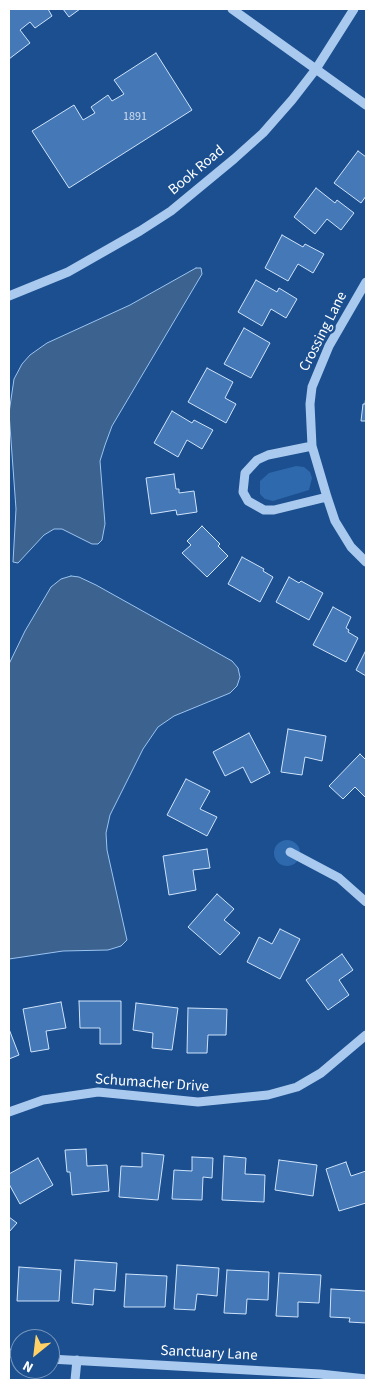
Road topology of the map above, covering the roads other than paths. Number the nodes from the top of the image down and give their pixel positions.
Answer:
1 (232, 9) edge
2 (354, 9) edge
3 (316, 69) junction
4 (366, 105) edge
5 (366, 282) edge
6 (9, 296) edge
7 (312, 446) junction
8 (327, 497) junction
9 (366, 562) edge
10 (290, 852) dead end
11 (366, 902) edge
12 (366, 1035) edge
13 (9, 1112) edge
14 (60, 1359) edge
15 (77, 1360) junction
16 (365, 1379) edge
17 (75, 1380) edge

1 - 3 street
2 - 3 street, Book Road
3 - 4 street
3 - 6 street, Book Road
5 - 7 street, Crossing Lane
7 - 8 street, Crossing Lane
7 - 8 street
8 - 9 street, Crossing Lane
10 - 11 street
12 - 13 street, Schumacher Drive
14 - 15 street, Sanctuary Lane
15 - 16 street, Sanctuary Lane
15 - 17 street

